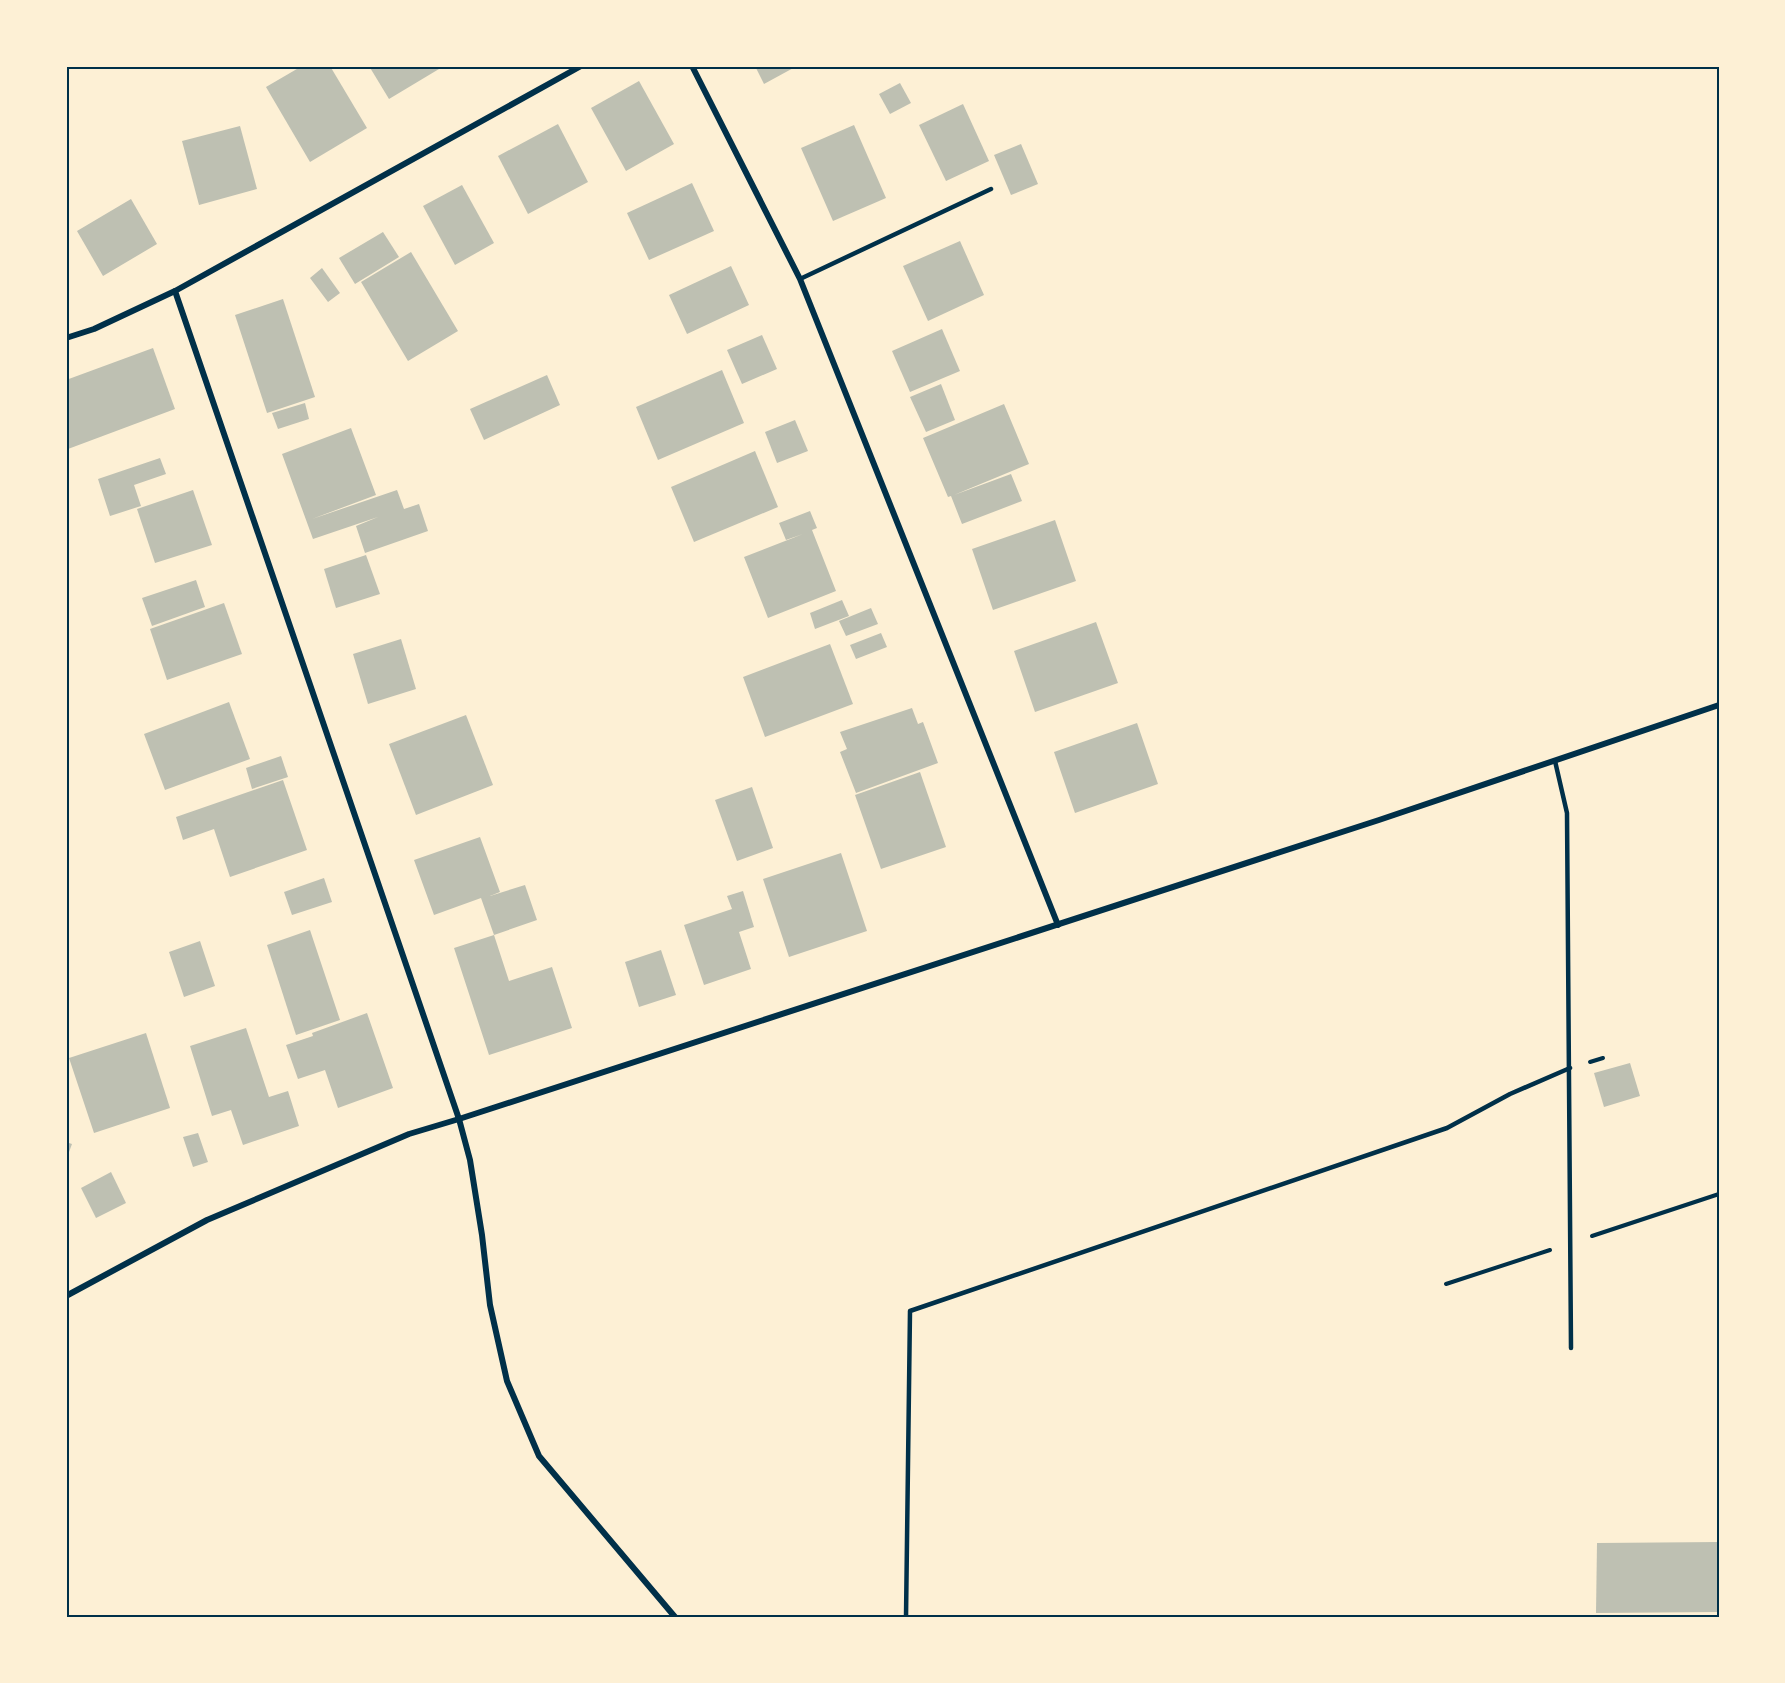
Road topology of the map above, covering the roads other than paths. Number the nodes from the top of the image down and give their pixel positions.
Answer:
1 (580, 66) edge
2 (692, 66) edge
3 (990, 189) dead end
4 (800, 279) junction
5 (175, 291) junction
6 (66, 338) edge
7 (1719, 705) edge
8 (1555, 761) junction
9 (1058, 925) junction
10 (1570, 1068) junction
11 (459, 1119) junction
12 (66, 1296) edge
13 (1572, 1348) dead end
14 (675, 1617) edge
15 (906, 1617) edge

1 - 5 street
2 - 4 street
3 - 4 lane
4 - 9 street
5 - 6 street
5 - 11 street
7 - 8 street
8 - 9 street
8 - 10 lane
9 - 11 street
10 - 13 lane
10 - 15 lane
11 - 12 street
11 - 14 street

